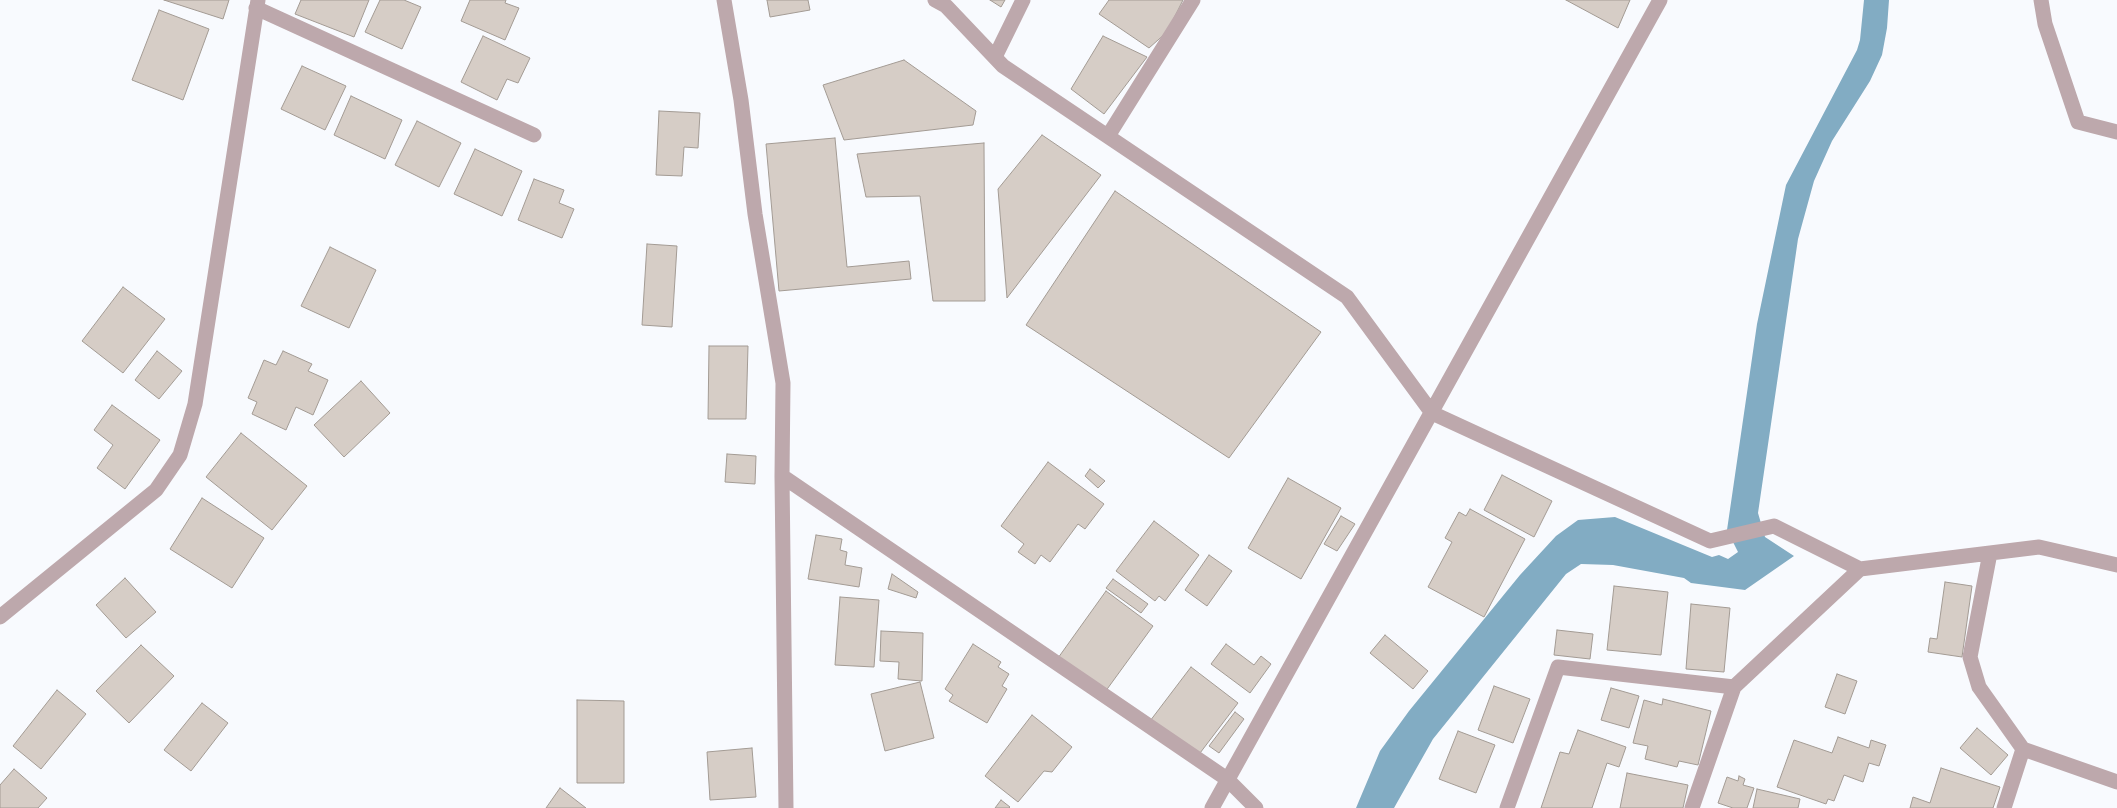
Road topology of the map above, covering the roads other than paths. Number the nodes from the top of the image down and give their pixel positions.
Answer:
1 (724, 0) edge
2 (935, 0) edge
3 (1023, 0) edge
4 (1193, 0) edge
5 (1660, 0) edge
6 (2041, 0) edge
7 (257, 4) edge
8 (995, 57) junction
9 (2117, 132) edge
10 (534, 135) dead end
11 (1108, 136) junction
12 (1432, 413) junction
13 (782, 476) junction
14 (1990, 553) junction
15 (2117, 565) edge
16 (1860, 569) junction
17 (0, 617) edge
18 (1734, 687) junction
19 (2023, 748) junction
20 (1226, 779) junction
21 (2117, 782) edge
22 (786, 808) edge
23 (1212, 808) edge
24 (1256, 808) edge
25 (1507, 808) edge
26 (1692, 808) edge
27 (2004, 808) edge

1 - 13 street
2 - 8 street
3 - 8 street
4 - 11 street
5 - 12 street
6 - 9 street
7 - 10 street
7 - 17 street
8 - 11 street
11 - 12 street
12 - 16 street
12 - 20 street
13 - 20 street
13 - 22 street
14 - 15 street
14 - 16 street
14 - 19 street
16 - 18 street
18 - 25 street
18 - 26 street
19 - 21 street
19 - 27 street
20 - 23 street
20 - 24 street

